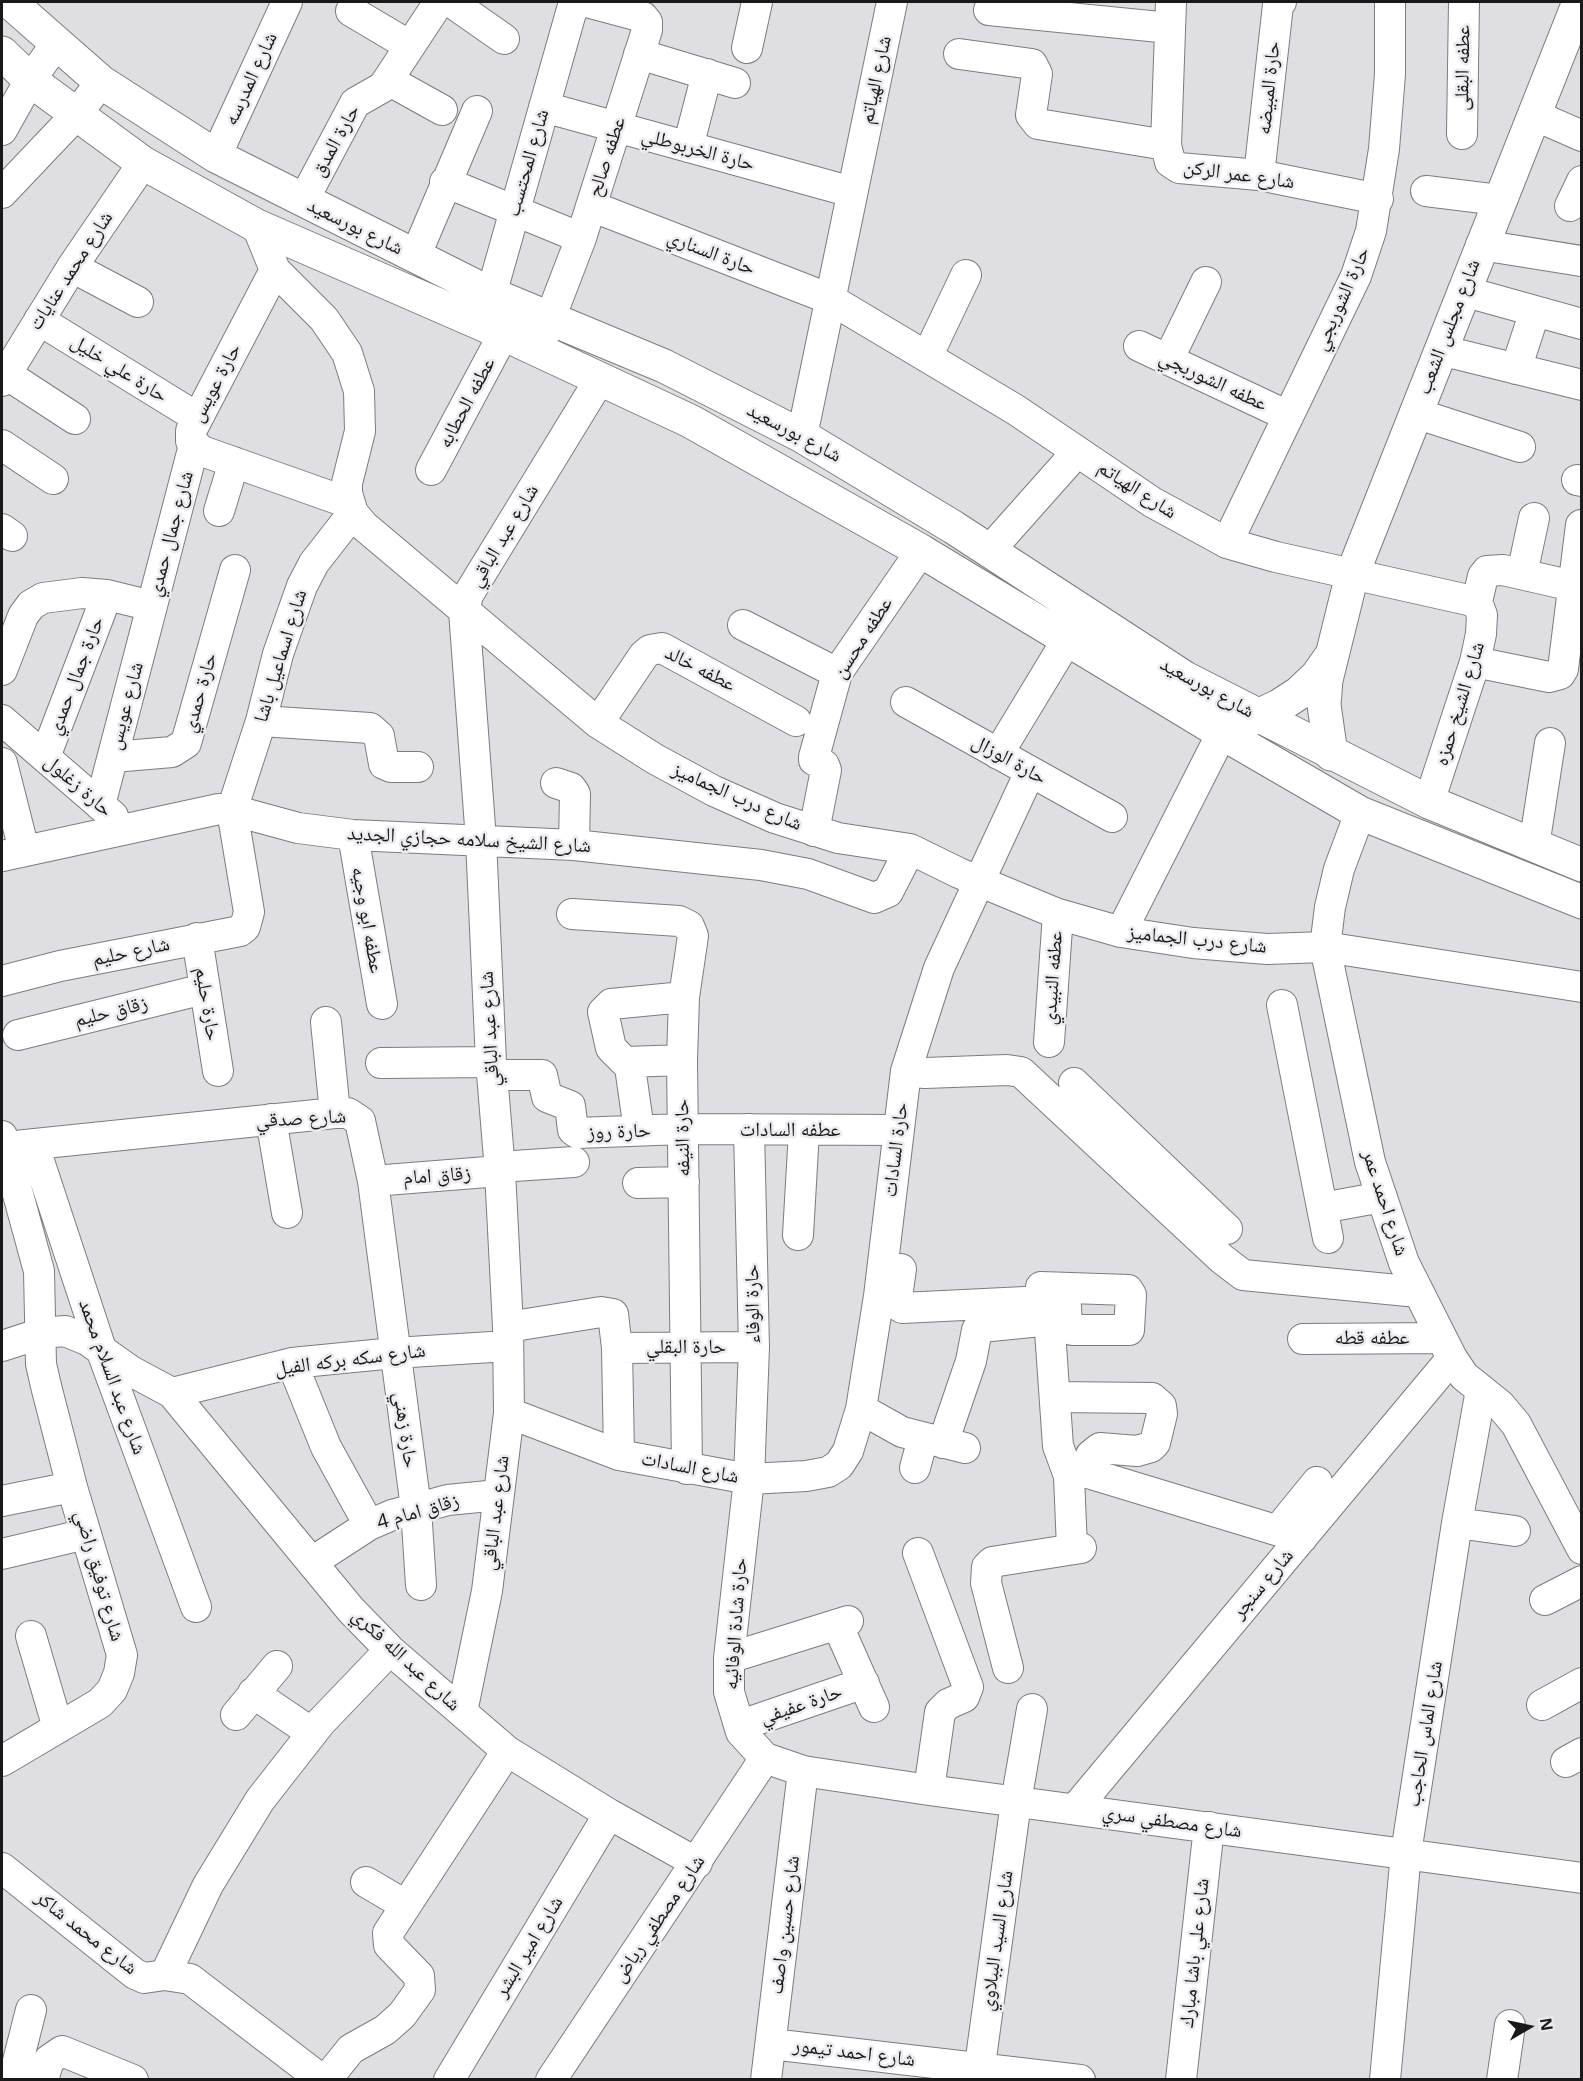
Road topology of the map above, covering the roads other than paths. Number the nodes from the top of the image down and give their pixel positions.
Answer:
1 (9, 2) edge
2 (287, 2) edge
3 (439, 2) edge
4 (451, 2) edge
5 (574, 2) edge
6 (587, 2) edge
7 (757, 2) edge
8 (892, 2) edge
9 (1281, 2) edge
10 (1390, 2) edge
11 (1464, 2) edge
12 (1579, 2) edge
13 (989, 10) dead end
14 (351, 11) dead end
15 (1170, 15) edge
16 (504, 39) dead end
17 (56, 44) junction
18 (410, 46) junction
19 (747, 48) dead end
20 (2, 53) edge
21 (639, 54) junction
22 (959, 54) dead end
23 (30, 80) junction
24 (388, 80) junction
25 (101, 82) junction
26 (544, 107) junction
27 (442, 110) dead end
28 (477, 111) dead end
29 (76, 115) junction
30 (1534, 116) junction
31 (616, 128) junction
32 (2, 130) edge
33 (1462, 134) dead end
34 (1581, 136) edge
35 (1166, 145) junction
36 (688, 147) junction
37 (216, 156) junction
38 (143, 163) junction
39 (1259, 176) junction
40 (445, 182) junction
41 (1426, 191) dead end
42 (852, 192) junction
43 (2, 193) edge
44 (1378, 199) junction
45 (1499, 200) junction
46 (303, 201) junction
47 (591, 206) junction
48 (513, 210) junction
49 (257, 226) junction
50 (581, 238) junction
51 (1482, 245) junction
52 (414, 257) junction
53 (1581, 261) edge
54 (72, 267) junction
55 (276, 270) junction
56 (966, 275) dead end
57 (1206, 282) dead end
58 (1463, 291) junction
59 (491, 294) junction
60 (830, 300) junction
61 (138, 302) dead end
62 (1535, 311) junction
63 (549, 319) junction
64 (39, 320) junction
65 (1581, 324) edge
66 (493, 330) junction
67 (1138, 346) dead end
68 (1440, 350) junction
69 (538, 351) junction
70 (927, 357) junction
71 (1168, 360) junction
72 (1516, 369) junction
73 (4, 378) edge
74 (600, 379) junction
75 (1581, 385) edge
76 (1415, 413) junction
77 (1288, 416) junction
78 (75, 419) dead end
79 (196, 431) junction
80 (802, 435) junction
81 (2, 445) edge
82 (1520, 447) dead end
83 (1077, 452) junction
84 (234, 462) junction
85 (431, 470) dead end
86 (53, 479) dead end
87 (351, 508) junction
88 (219, 511) dead end
89 (1534, 518) dead end
90 (1581, 525) edge
91 (1227, 543) junction
92 (921, 551) junction
93 (989, 551) junction
94 (235, 570) dead end
95 (1522, 574) junction
96 (1352, 575) junction
97 (1577, 587) edge
98 (107, 595) junction
99 (1477, 602) junction
100 (152, 606) junction
101 (464, 611) junction
102 (743, 625) dead end
103 (1067, 640) junction
104 (1331, 656) junction
105 (1475, 662) junction
106 (2, 670) edge
107 (837, 673) junction
108 (906, 702) dead end
109 (1257, 716) junction
110 (2, 720) edge
111 (261, 721) junction
112 (796, 721) dead end
113 (598, 723) junction
114 (1222, 734) junction
115 (1550, 743) dead end
116 (998, 753) junction
117 (1331, 753) junction
118 (113, 757) junction
119 (45, 758) junction
120 (2, 763) edge
121 (418, 766) dead end
122 (1030, 772) junction
123 (556, 783) dead end
124 (1429, 802) junction
125 (100, 805) junction
126 (232, 810) junction
127 (1360, 813) junction
128 (1113, 817) dead end
129 (126, 828) junction
130 (814, 831) junction
131 (353, 835) junction
132 (481, 840) junction
133 (574, 845) junction
134 (1534, 846) junction
135 (910, 849) junction
136 (13, 853) edge
137 (1581, 865) edge
138 (979, 881) junction
139 (1581, 902) edge
140 (572, 914) dead end
141 (1058, 915) junction
142 (1121, 932) junction
143 (197, 938) junction
144 (1325, 946) junction
145 (2, 981) edge
146 (1581, 987) edge
147 (204, 990) junction
148 (684, 997) junction
149 (382, 1004) dead end
150 (1282, 1005) dead end
151 (326, 1022) dead end
152 (18, 1035) dead end
153 (1049, 1042) dead end
154 (682, 1060) junction
155 (627, 1062) junction
156 (381, 1063) dead end
157 (491, 1068) junction
158 (218, 1071) dead end
159 (917, 1072) junction
160 (1074, 1083) dead end
161 (335, 1113) junction
162 (1109, 1116) junction
163 (271, 1119) junction
164 (749, 1129) junction
165 (639, 1130) junction
166 (682, 1130) junction
167 (898, 1130) junction
168 (804, 1131) junction
169 (1090, 1138) junction
170 (14, 1143) edge
171 (574, 1162) dead end
172 (500, 1169) junction
173 (8, 1178) edge
174 (373, 1181) junction
175 (684, 1182) junction
176 (638, 1183) dead end
177 (1382, 1197) junction
178 (1322, 1208) junction
179 (287, 1213) dead end
180 (1213, 1228) junction
181 (798, 1235) dead end
182 (1328, 1238) dead end
183 (1418, 1292) junction
184 (1066, 1293) dead end
185 (888, 1296) junction
186 (42, 1334) junction
187 (508, 1336) junction
188 (1303, 1339) dead end
189 (686, 1345) junction
190 (2, 1346) edge
191 (754, 1347) junction
192 (617, 1348) junction
193 (1446, 1348) junction
194 (100, 1349) junction
195 (394, 1353) junction
196 (292, 1363) junction
197 (1481, 1390) junction
198 (172, 1393) junction
199 (1055, 1397) junction
200 (509, 1413) junction
201 (857, 1420) junction
202 (944, 1443) junction
203 (619, 1455) junction
204 (915, 1468) dead end
205 (687, 1469) junction
206 (1076, 1470) junction
207 (749, 1479) junction
208 (1317, 1482) dead end
209 (72, 1487) junction
210 (498, 1495) junction
211 (2, 1501) edge
212 (416, 1508) junction
213 (1457, 1523) junction
214 (369, 1525) junction
215 (1515, 1531) dead end
216 (86, 1534) junction
217 (1290, 1534) junction
218 (1579, 1539) edge
219 (918, 1552) dead end
220 (2, 1554) edge
221 (312, 1562) junction
222 (1581, 1581) edge
223 (421, 1585) dead end
224 (1545, 1600) dead end
225 (196, 1607) dead end
226 (31, 1636) dead end
227 (390, 1650) junction
228 (729, 1658) junction
229 (997, 1659) dead end
230 (277, 1666) dead end
231 (1581, 1683) edge
232 (1542, 1705) dead end
233 (1032, 1709) dead end
234 (462, 1712) junction
235 (58, 1728) junction
236 (741, 1732) junction
237 (312, 1733) junction
238 (507, 1751) junction
239 (765, 1758) junction
240 (2, 1761) edge
241 (803, 1771) junction
242 (929, 1790) junction
243 (1016, 1802) junction
244 (1075, 1809) junction
245 (609, 1814) junction
246 (1209, 1827) junction
247 (1406, 1853) junction
248 (697, 1863) junction
249 (2, 1868) edge
250 (1581, 1878) edge
251 (366, 1882) dead end
252 (405, 1905) junction
253 (165, 1975) junction
254 (31, 2010) dead end
255 (1510, 2025) dead end
256 (23, 2041) junction
257 (771, 2044) junction
258 (57, 2052) junction
259 (979, 2074) edge
260 (29, 2076) edge
261 (133, 2079) edge
262 (324, 2079) edge
263 (450, 2079) edge
264 (551, 2079) edge
265 (766, 2079) edge
266 (1080, 2079) edge
267 (1181, 2079) edge
268 (1384, 2079) edge
269 (1502, 2079) edge

1 - 17 main road, شارع بورسعيد
2 - 37 street, شارع المدرسه
3 - 18 street, حارة المدق
4 - 16 street
5 - 26 street, شارع المحتسب
6 - 21 street, عطفه صالح
7 - 19 street
8 - 42 street, شارع الهياتم
9 - 39 street, حارة المبيضه
10 - 44 street, حارة الشوربجي
11 - 33 street, عطفه البقلى
12 - 30 main road, شارع مجلس الشعب
13 - 15 street
14 - 18 street
15 - 35 street
17 - 23 street
17 - 25 main road, شارع بورسعيد
18 - 24 street, حارة المدق
20 - 23 main road, شارع بورسعيد
21 - 31 street, عطفه صالح
21 - 36 street
22 - 35 street, شارع عمر الركن
23 - 29 main road, شارع بورسعيد
23 - 32 street
24 - 27 street
24 - 46 street, حارة المدق
25 - 29 street
25 - 37 main road, شارع بورسعيد
26 - 31 street, حارة الخربوطلي
26 - 48 street, شارع المحتسب
28 - 40 street
29 - 38 main road, شارع بورسعيد
29 - 43 street
30 - 34 street
30 - 45 main road, شارع مجلس الشعب
31 - 36 street, حارة الخربوطلي
31 - 47 street, عطفه صالح
35 - 39 street, شارع عمر الركن
36 - 42 street, حارة الخربوطلي
37 - 46 main road, شارع بورسعيد
38 - 49 main road, شارع بورسعيد
38 - 54 street, شارع محمد عنايات
39 - 44 street, شارع عمر الركن
40 - 48 street
40 - 52 street
41 - 45 street
42 - 60 street, شارع الهياتم
44 - 77 street, حارة الشوربجي
45 - 51 main road, شارع مجلس الشعب
46 - 52 main road, شارع بورسعيد
47 - 50 street, عطفه صالح
47 - 60 street, حارة السناري
48 - 50 street
48 - 59 street, شارع المحتسب
49 - 55 street
49 - 66 main road, شارع بورسعيد
50 - 63 street, عطفه صالح
51 - 53 street
51 - 58 main road, شارع مجلس الشعب
52 - 59 main road, شارع بورسعيد
54 - 61 street
54 - 64 street, شارع محمد عنايات
55 - 79 street, حارة عويس
55 - 87 street
56 - 70 street
57 - 71 street
58 - 62 street
58 - 68 main road, شارع مجلس الشعب
59 - 63 main road, شارع بورسعيد
59 - 66 street, شارع المحتسب
60 - 70 street, شارع الهياتم
60 - 80 street, شارع الهياتم
62 - 65 street
62 - 72 street
63 - 69 street, عطفه صالح
63 - 80 main road, شارع بورسعيد
64 - 73 street, شارع محمد عنايات
64 - 79 street, حارة علي خليل
66 - 69 main road, شارع بورسعيد
66 - 85 street, عطفه الحطابه
67 - 71 street, عطفه الشوربجي
68 - 72 street
68 - 76 main road, شارع مجلس الشعب
69 - 74 main road, شارع بورسعيد
70 - 83 street, شارع الهياتم
71 - 77 street, عطفه الشوربجي
72 - 75 street
73 - 78 street
74 - 92 main road, شارع بورسعيد
74 - 101 street, شارع عبد الباقي
76 - 82 street
76 - 96 main road, شارع مجلس الشعب
77 - 91 street, حارة الشوربجي
79 - 84 street, حارة عويس
79 - 100 street, شارع جمال حمدي
80 - 93 main road, شارع بورسعيد
81 - 86 street
83 - 91 street, شارع الهياتم
83 - 93 street
84 - 87 street, حارة عويس
84 - 88 street
87 - 101 street, شارع درب الجماميز
87 - 111 street, شارع اسماعيل باشا
89 - 95 street
90 - 97 street
91 - 96 street, شارع الهياتم
92 - 103 main road, شارع بورسعيد
92 - 107 street, عطفه محسن
93 - 109 main road, شارع بورسعيد
94 - 118 street, حارة حمدي
95 - 97 street
95 - 99 street, شارع الشيخ حمزه
96 - 99 street, شارع الهياتم
96 - 104 main road, شارع مجلس الشعب
97 - 105 street
98 - 100 street, شارع جمال حمدي
98 - 106 street, شارع جمال حمدي
98 - 119 street, حارة جمال حمدي
99 - 105 street, شارع الشيخ حمزه
100 - 118 street, شارع عويس
101 - 113 street, شارع درب الجماميز
101 - 132 street, شارع عبد الباقي
102 - 107 street
103 - 114 main road, شارع بورسعيد
103 - 116 street
104 - 109 main road, شارع مجلس الشعب
104 - 117 main road, شارع مجلس الشعب
105 - 124 street, شارع الشيخ حمزه
107 - 130 street, عطفه محسن
108 - 116 street, حارة الوزال
109 - 114 main road, شارع مجلس الشعب
109 - 117 main road, شارع بورسعيد
110 - 119 street, حارة زغلول
111 - 121 street
111 - 126 street, شارع اسماعيل باشا
112 - 113 street, عطفه خالد
113 - 130 street, شارع درب الجماميز
114 - 127 main road, شارع بورسعيد
114 - 142 street
115 - 134 street
116 - 122 street, حارة الوزال
117 - 124 main road, شارع بورسعيد
118 - 125 street, شارع عويس
119 - 125 street, حارة زغلول
120 - 136 street
122 - 128 street, حارة الوزال
122 - 138 street, حارة السادات
123 - 133 street
124 - 134 main road, شارع بورسعيد
125 - 129 street, حارة زغلول
126 - 129 street, شارع الشيخ سلامه حجازي الجديد
126 - 131 street, شارع الشيخ سلامه حجازي الجديد
126 - 143 street, شارع حليم
127 - 139 main road, شارع بورسعيد
127 - 144 street, شارع احمد عمر
129 - 136 street, شارع الشيخ سلامه حجازي الجديد
130 - 135 street, شارع درب الجماميز
131 - 132 street, شارع الشيخ سلامه حجازي الجديد
131 - 149 street, عطفه ابو وجيه
132 - 133 street, شارع الشيخ سلامه حجازي الجديد
132 - 157 street, شارع عبد الباقي
133 - 135 street, شارع الشيخ سلامه حجازي الجديد
134 - 137 main road, شارع بورسعيد
135 - 138 street, شارع درب الجماميز
138 - 141 street, شارع درب الجماميز
138 - 159 street, حارة السادات
140 - 148 street, حارة النيفه
141 - 142 street, شارع درب الجماميز
141 - 153 street, عطفه النبيدي
142 - 144 street, شارع درب الجماميز
143 - 145 street, شارع حليم
143 - 147 street, حارة حليم
144 - 146 street, شارع درب الجماميز
144 - 177 street, شارع احمد عمر
147 - 152 street, زقاق حليم
147 - 158 street, حارة حليم
148 - 154 street, حارة النيفه
148 - 155 street
150 - 178 street
151 - 161 street
154 - 155 street
154 - 166 street, حارة النيفه
155 - 165 street
156 - 157 street
157 - 165 street, حارة روز
157 - 172 street, شارع عبد الباقي
159 - 167 street, حارة السادات
159 - 169 street
159 - 185 street
160 - 162 street
161 - 163 street, شارع صدقي
161 - 174 street, شارع صدقي
162 - 169 street
162 - 180 street
163 - 170 street, شارع صدقي
163 - 179 street
164 - 166 street, عطفه السادات
164 - 168 street, عطفه السادات
164 - 191 street, حارة الوفاء
165 - 166 street, حارة روز
166 - 175 street, حارة النيفه
167 - 168 street, عطفه السادات
167 - 185 street, حارة السادات
168 - 181 street
169 - 180 street
170 - 173 street, شارع توفيق راضي
170 - 194 street, شارع عبد السلام محمد
171 - 172 street, زقاق امام
172 - 174 street, زقاق امام
172 - 187 street, شارع عبد الباقي
173 - 186 street, شارع توفيق راضي
174 - 195 street, شارع صدقي
175 - 176 street
175 - 189 street, حارة النيفه
177 - 178 street
177 - 183 street, شارع احمد عمر
178 - 182 street
180 - 183 street
183 - 193 street, شارع احمد عمر
184 - 185 street
185 - 201 street, حارة السادات
186 - 190 street
186 - 194 street
186 - 209 street, شارع توفيق راضي
187 - 192 street, شارع سكه بركه الفيل
187 - 195 street, شارع سكه بركه الفيل
187 - 200 street, شارع عبد الباقي
188 - 193 street, عطفه قطه
189 - 191 street, حارة البقلي
189 - 192 street, حارة البقلي
189 - 205 street, حارة النيفه
191 - 207 street, حارة الوفاء
192 - 203 street
193 - 197 street, شارع احمد عمر
193 - 217 street, شارع سنجر
194 - 198 street
194 - 225 street, شارع عبد السلام محمد
195 - 196 street, شارع سكه بركه الفيل
195 - 212 street, حارة زهني
196 - 198 street, شارع سكه بركه الفيل
196 - 214 street
197 - 213 street, شارع الماس الحاجب
197 - 218 street, شارع احمد عمر
198 - 221 street, شارع عبد الله فكري
199 - 202 street
199 - 206 street
199 - 206 street
200 - 203 street, شارع السادات
200 - 210 street, شارع عبد الباقي
201 - 202 street
201 - 207 street, شارع السادات
202 - 204 street
203 - 205 street, شارع السادات
205 - 207 street, شارع السادات
206 - 217 street
206 - 229 street
207 - 228 street, حارة شادة الوفائيه
208 - 217 street
209 - 211 street
209 - 216 street, شارع توفيق راضي
210 - 212 street, زقاق امام 4
210 - 234 street, شارع عبد الباقي
212 - 214 street, زقاق امام 4
212 - 223 street, حارة زهني
213 - 215 street
213 - 247 street, شارع الماس الحاجب
214 - 221 street, زقاق امام 4
216 - 220 street
216 - 235 street, شارع توفيق راضي
217 - 244 street, شارع سنجر
219 - 242 street
221 - 227 street, شارع عبد الله فكري
222 - 224 street
226 - 235 street
227 - 234 street, شارع عبد الله فكري
227 - 237 street
228 - 236 street, حارة شادة الوفائيه
228 - 236 street, حارة عفيفي
230 - 237 street
231 - 232 street
233 - 243 street, شارع السيد الببلاوي
234 - 238 street, شارع عبد الله فكري
235 - 240 street, شارع توفيق راضي
236 - 239 street, حارة شادة الوفائيه
237 - 253 street
238 - 245 street, شارع عبد الله فكري
238 - 252 street
239 - 241 street, شارع مصطفي سري
239 - 248 street, شارع مصطفي رياض
241 - 242 street, شارع مصطفي سري
241 - 257 street, شارع حسين واصف
242 - 243 street, شارع مصطفي سري
243 - 244 street, شارع مصطفي سري
243 - 259 street, شارع السيد الببلاوي
244 - 246 street, شارع مصطفي سري
245 - 248 street, شارع عبد الله فكري
245 - 263 street, شارع امير البشر
246 - 247 street, شارع مصطفي سري
246 - 267 street, شارع علي باشا مبارك
247 - 250 street, شارع مصطفي سري
247 - 268 street, شارع الماس الحاجب
248 - 264 street, شارع مصطفي رياض
249 - 253 street, شارع محمد شاكر
251 - 252 street
252 - 262 street
253 - 262 street, شارع محمد شاكر
254 - 256 street
255 - 269 street
256 - 258 street
256 - 260 street
257 - 259 street, شارع احمد تيمور
257 - 265 street, شارع حسين واصف
258 - 260 street
258 - 261 street
259 - 266 street, شارع احمد تيمور

